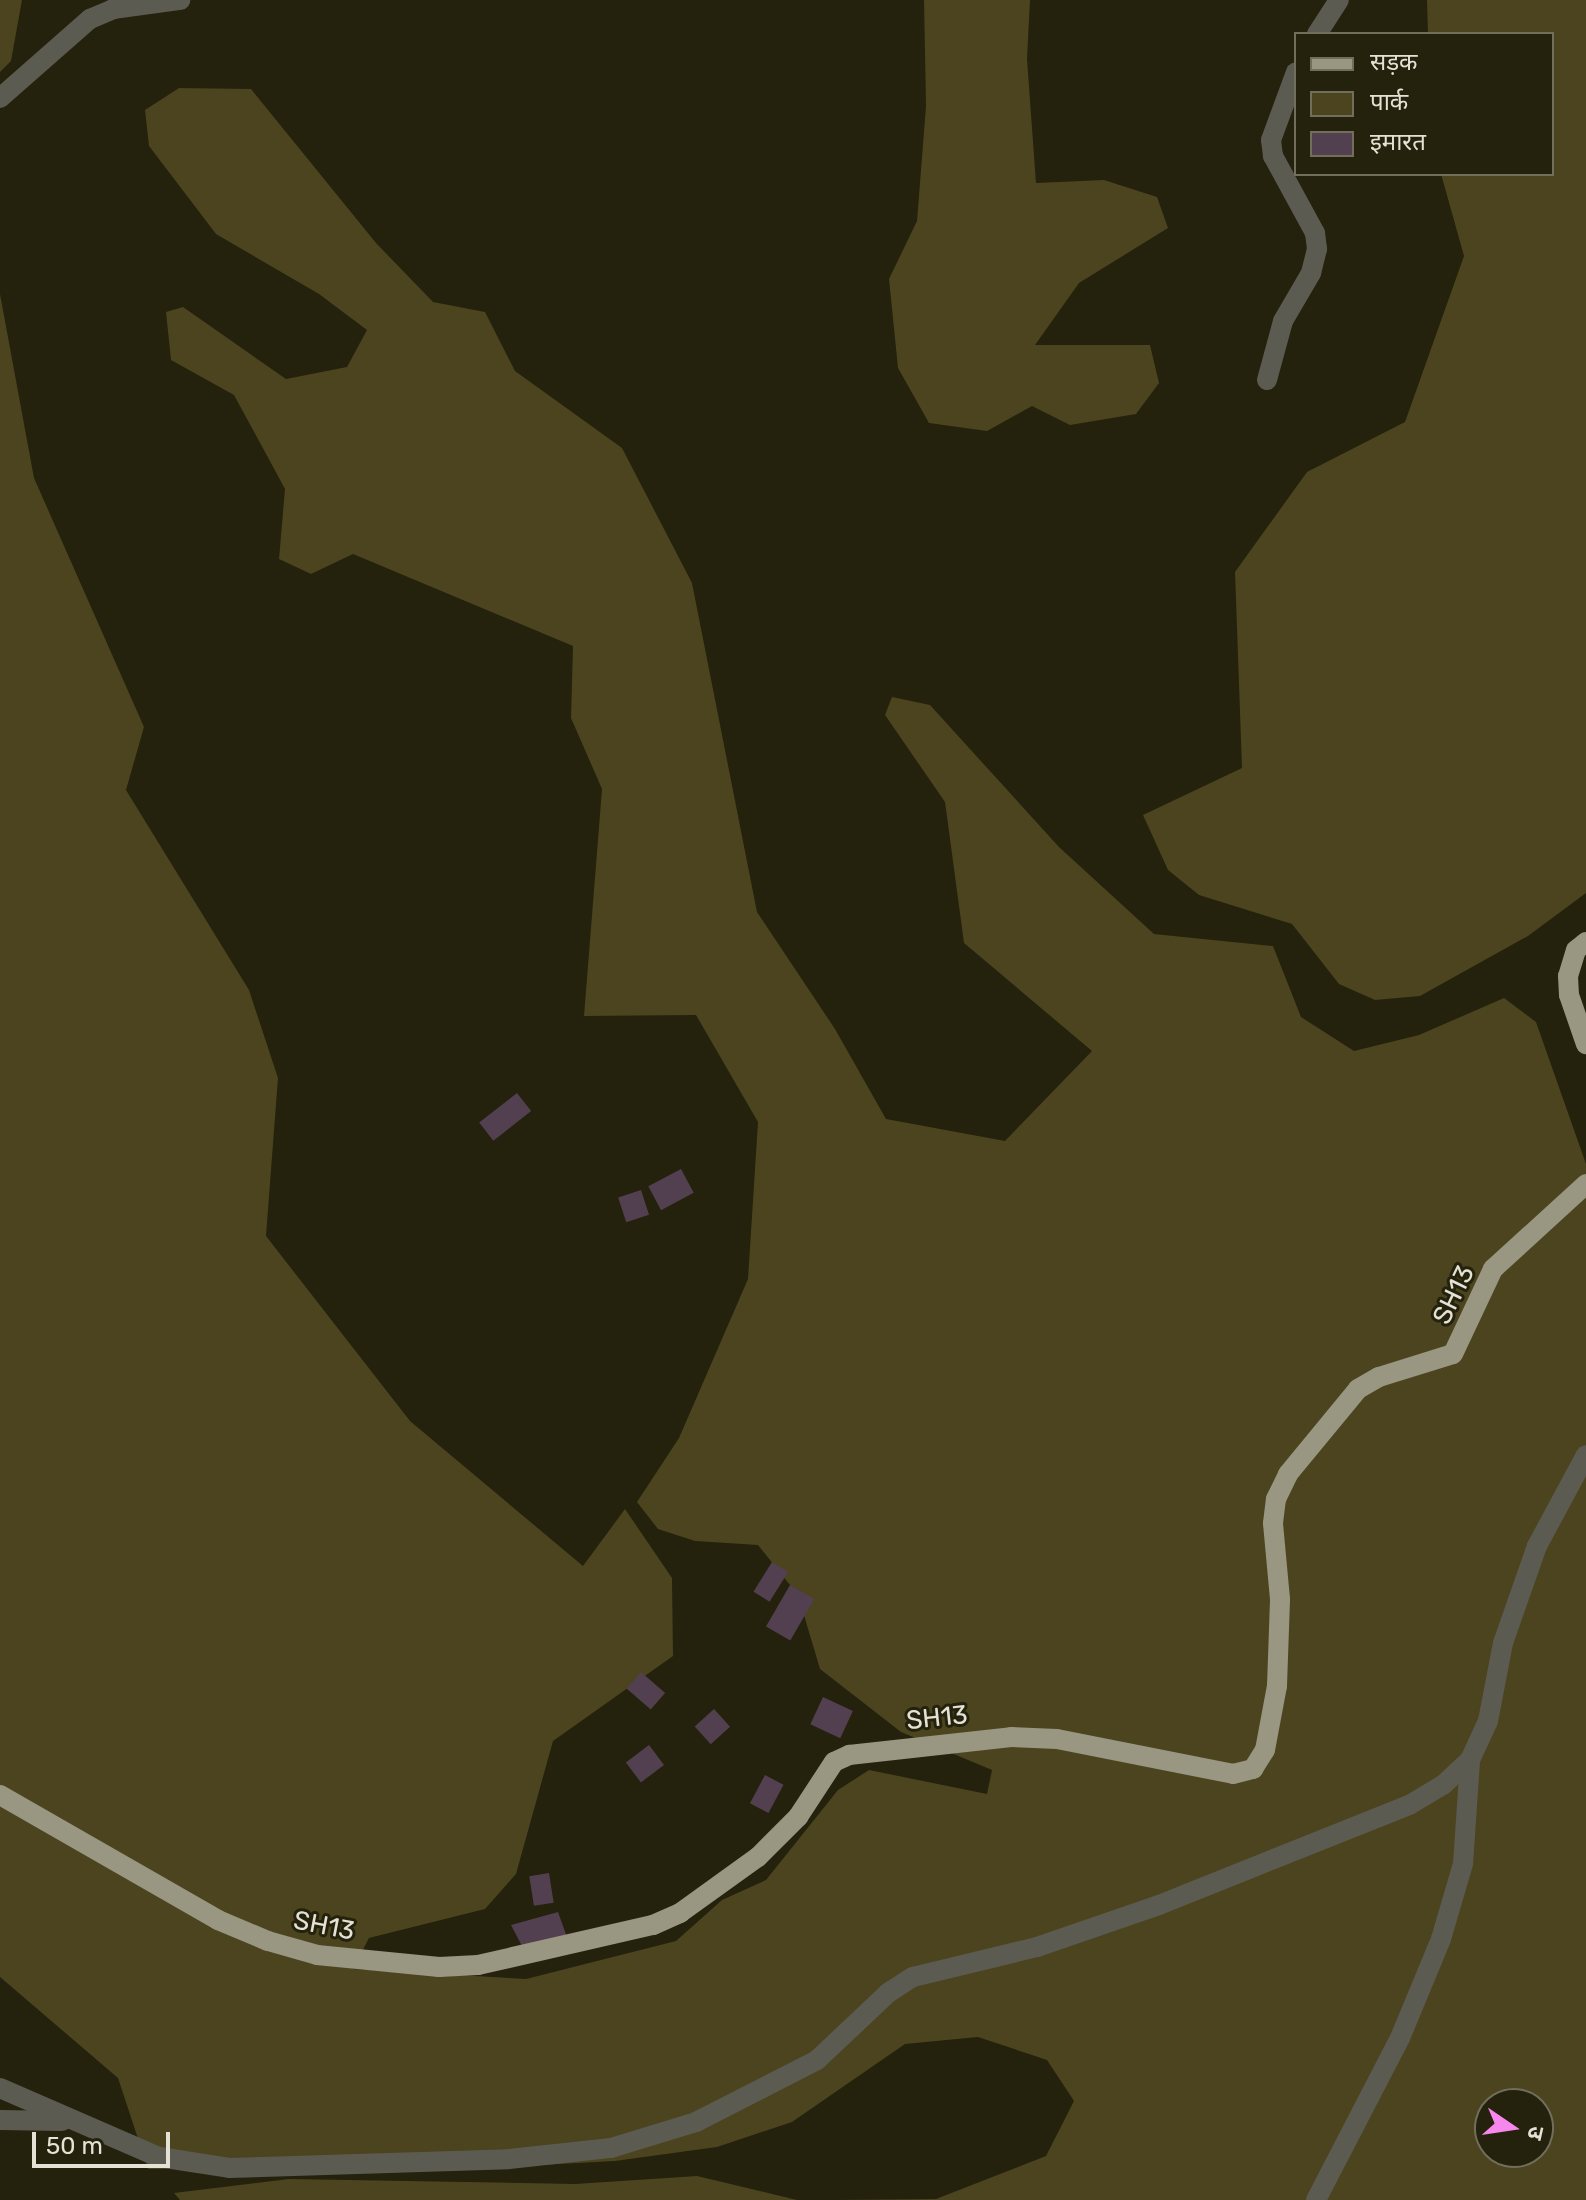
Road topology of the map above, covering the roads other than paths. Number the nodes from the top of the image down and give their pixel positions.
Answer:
1 (180, 0) edge
2 (1339, 0) edge
3 (1318, 32) edge
4 (1294, 77) edge
5 (0, 98) edge
6 (1267, 380) dead end
7 (1586, 942) edge
8 (1586, 1044) edge
9 (1586, 1184) edge
10 (1586, 1455) edge
11 (1470, 1760) junction
12 (0, 1795) edge
13 (0, 2088) edge
14 (0, 2120) edge
15 (70, 2121) junction
16 (1316, 2200) edge

1 - 5 street
2 - 3 street
4 - 6 street
7 - 8 main road
9 - 12 main road, SH13 / SH13
10 - 11 street
11 - 15 street
11 - 16 street
13 - 15 street
14 - 15 street

